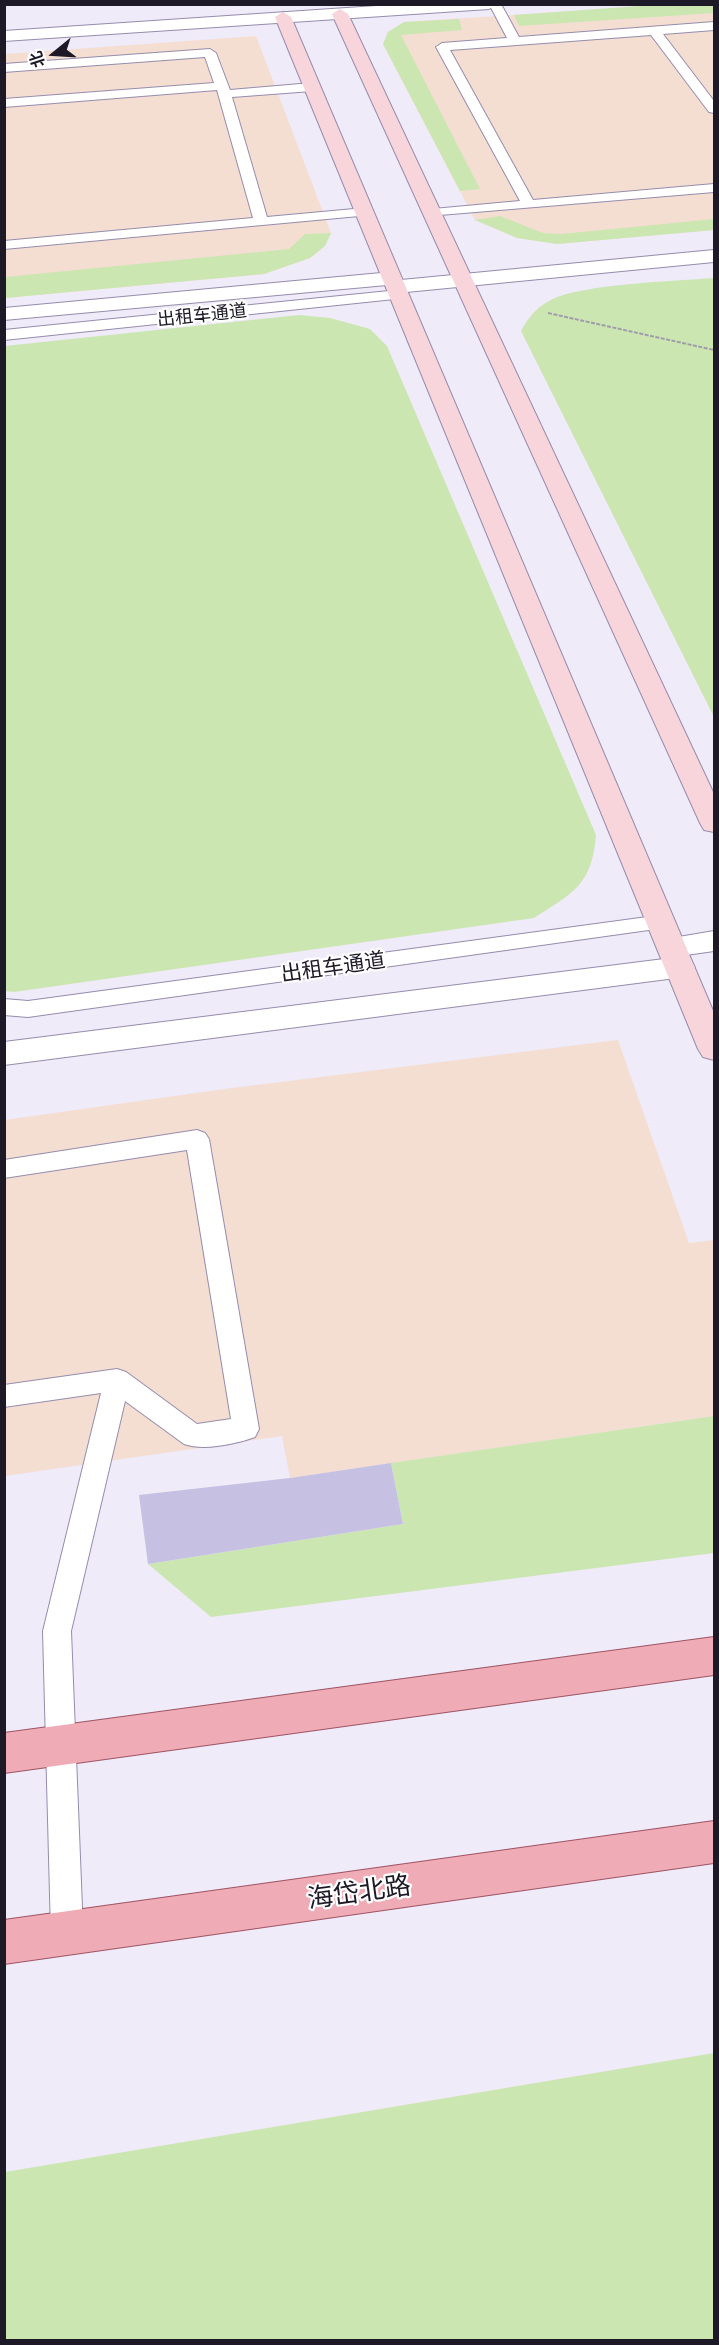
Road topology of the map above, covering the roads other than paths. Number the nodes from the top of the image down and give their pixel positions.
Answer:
1 (489, 4) edge
2 (495, 4) edge
3 (340, 14) junction
4 (283, 17) junction
5 (714, 26) edge
6 (655, 31) junction
7 (4, 36) edge
8 (515, 42) junction
9 (4, 68) edge
10 (312, 87) junction
11 (224, 90) junction
12 (4, 103) edge
13 (714, 109) edge
14 (714, 188) edge
15 (529, 205) junction
16 (365, 212) junction
17 (433, 213) junction
18 (261, 221) junction
19 (4, 245) edge
20 (714, 256) edge
21 (464, 281) junction
22 (396, 286) junction
23 (4, 314) edge
24 (4, 334) edge
25 (714, 822) edge
26 (714, 941) edge
27 (671, 946) junction
28 (4, 1007) edge
29 (714, 1049) edge
30 (4, 1054) edge
31 (4, 1169) edge
32 (117, 1380) junction
33 (4, 1396) edge
34 (714, 1656) edge
35 (62, 1745) junction
36 (4, 1753) edge
37 (714, 1842) edge
38 (67, 1933) junction
39 (4, 1942) edge

1 - 3 street
2 - 8 lane
3 - 4 street
3 - 17 main road
4 - 7 street
4 - 10 main road
5 - 6 lane
6 - 8 lane
6 - 13 lane
8 - 15 lane
9 - 11 lane
10 - 11 lane
10 - 16 main road
11 - 12 lane
11 - 18 lane
14 - 15 lane
15 - 17 lane
16 - 18 lane
16 - 22 main road
17 - 21 main road
18 - 19 lane
20 - 21 street
21 - 22 street
21 - 25 main road
22 - 23 street
22 - 24 lane, 出租车通道
22 - 27 main road
26 - 27 street
27 - 28 lane, 出租车通道
27 - 29 main road
27 - 30 street
31 - 32 lane
32 - 33 lane
32 - 35 lane
34 - 35 main road
35 - 36 main road
35 - 38 lane
37 - 38 main road, 海岱北路
38 - 39 main road, 海岱北路

